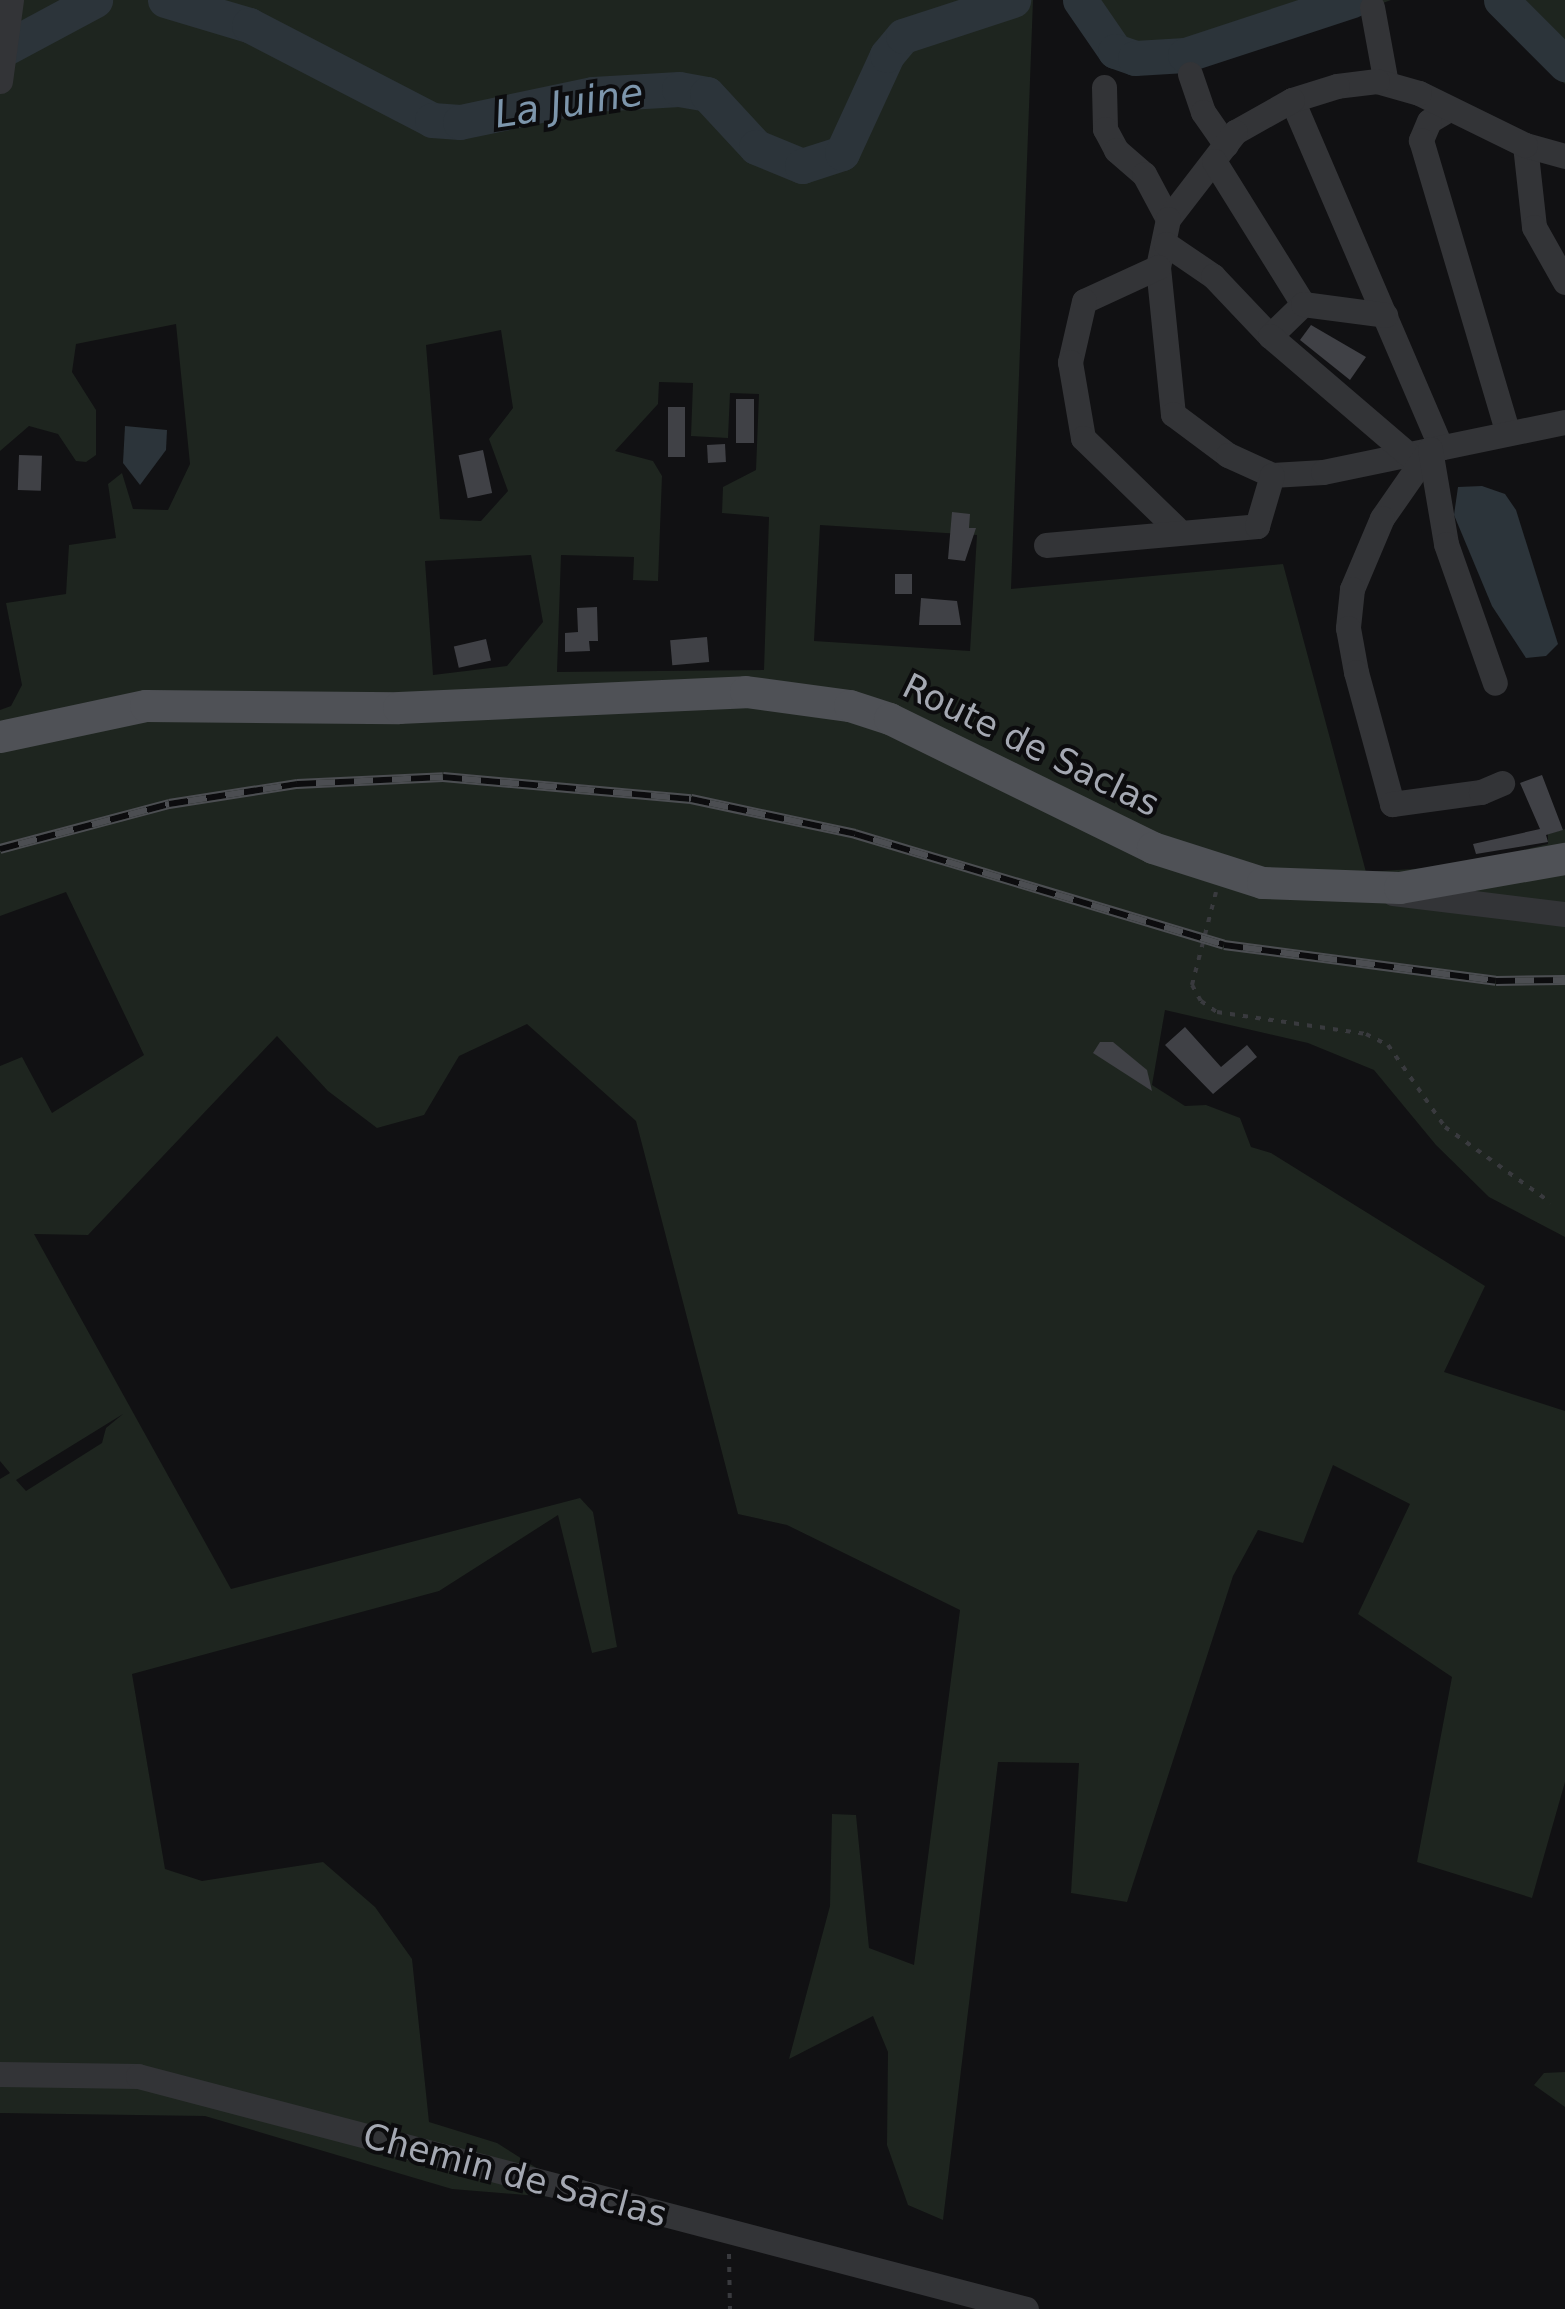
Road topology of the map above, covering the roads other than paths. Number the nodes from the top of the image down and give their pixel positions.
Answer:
1 (1372, 7) dead end
2 (10, 9) edge
3 (1, 74) edge
4 (1190, 74) dead end
5 (1386, 83) junction
6 (1104, 87) dead end
7 (1292, 100) junction
8 (1449, 109) junction
9 (1525, 145) junction
10 (1220, 154) junction
11 (1565, 156) edge
12 (1164, 243) junction
13 (1565, 282) edge
14 (1303, 304) junction
15 (1385, 315) junction
16 (1270, 336) junction
17 (1565, 422) edge
18 (1507, 430) junction
19 (1427, 450) junction
20 (1272, 475) junction
21 (1176, 528) junction
22 (1046, 544) dead end
23 (1495, 684) dead end
24 (235, 710) junction
25 (0, 737) edge
26 (0, 760) edge
27 (1502, 782) dead end
28 (1556, 860) edge
29 (1373, 890) junction
30 (1565, 914) edge
31 (0, 2074) edge
32 (1026, 2309) edge

1 - 5 street
2 - 3 street
4 - 10 street
5 - 7 street
5 - 8 street
6 - 12 street
7 - 10 street
7 - 15 street
8 - 9 street
8 - 18 street
9 - 11 street
9 - 13 street
10 - 12 street
10 - 14 street
12 - 16 street
12 - 20 street
12 - 21 street
14 - 15 street
14 - 16 street
15 - 19 street
16 - 19 street
17 - 18 street
18 - 19 street
19 - 20 street
19 - 23 street
19 - 27 street
20 - 21 street
21 - 22 street
24 - 25 main road, Route de Saclas
24 - 26 main road, Route de Saclas
24 - 29 main road, Route de Saclas
28 - 29 main road, Route de Saclas
29 - 30 street
31 - 32 street, Chemin de Saclas

